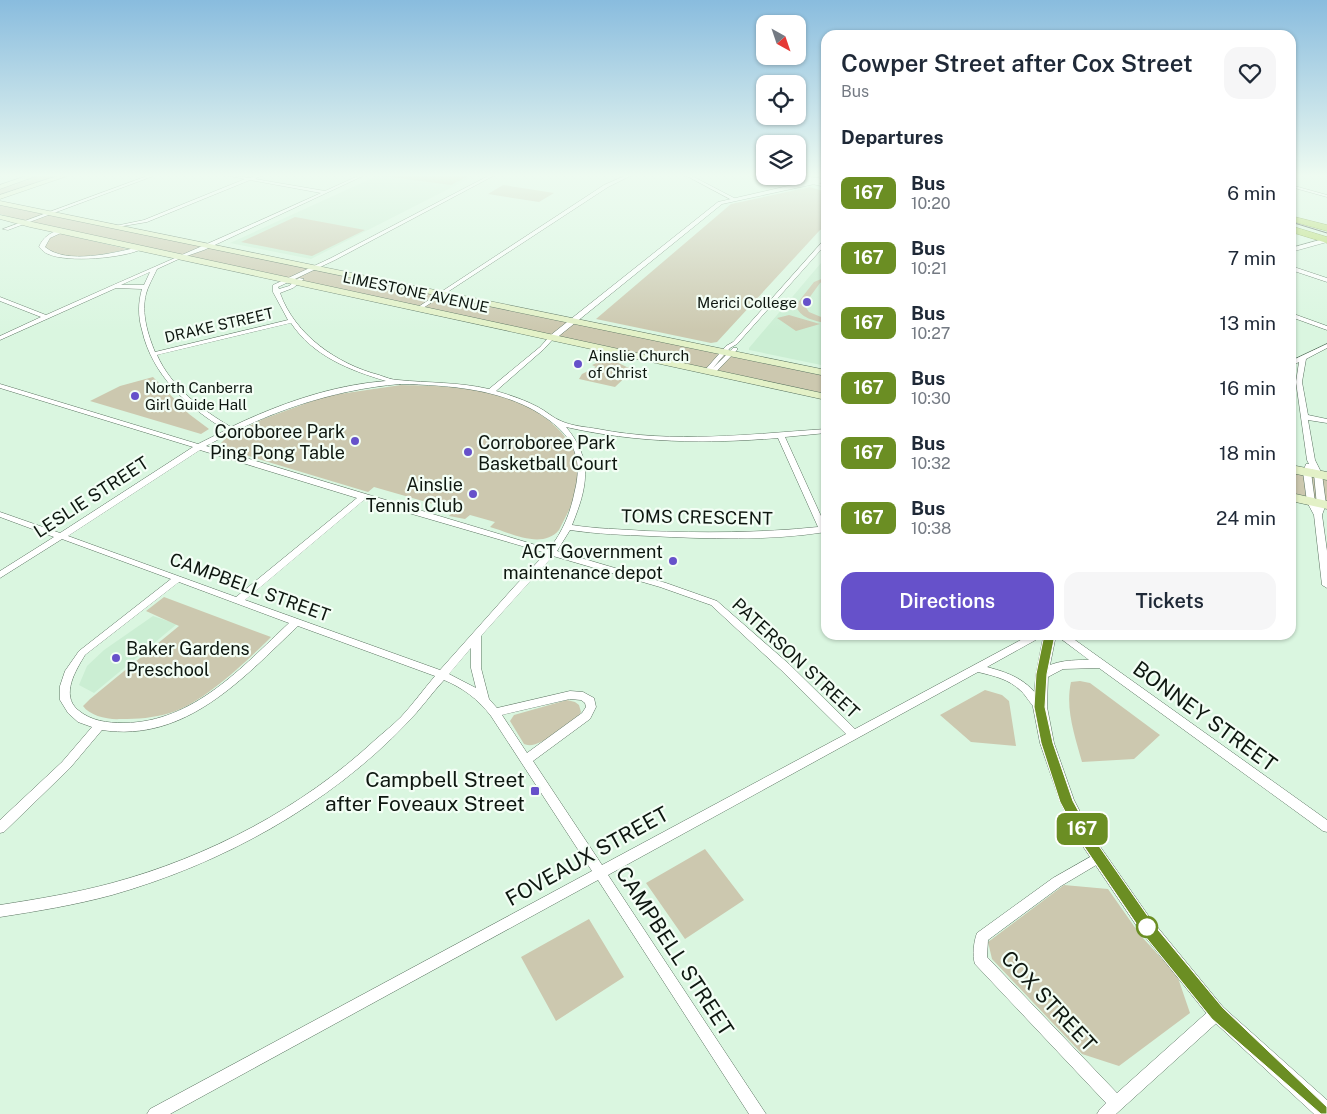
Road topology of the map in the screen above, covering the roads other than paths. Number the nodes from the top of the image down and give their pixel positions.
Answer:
1 (38, 227) edge
2 (122, 227) edge
3 (136, 227) edge
4 (247, 227) edge
5 (394, 227) edge
6 (543, 227) edge
7 (690, 227) edge
8 (1316, 227) edge
9 (138, 230) junction
10 (1296, 230) edge
11 (59, 232) junction
12 (1296, 233) edge
13 (1326, 239) edge
14 (208, 245) junction
15 (1303, 246) junction
16 (821, 248) edge
17 (1296, 248) edge
18 (139, 249) junction
19 (179, 257) junction
20 (317, 268) junction
21 (154, 269) junction
22 (1296, 270) edge
23 (130, 280) junction
24 (1327, 280) edge
25 (291, 281) junction
26 (144, 288) junction
27 (107, 290) junction
28 (440, 293) junction
29 (0, 299) edge
30 (416, 308) junction
31 (46, 317) junction
32 (1296, 317) edge
33 (292, 321) junction
34 (576, 321) junction
35 (1327, 328) edge
36 (0, 338) edge
37 (554, 339) junction
38 (1327, 346) edge
39 (730, 350) junction
40 (153, 354) junction
41 (1303, 359) junction
42 (1296, 362) edge
43 (356, 370) junction
44 (709, 372) junction
45 (821, 372) edge
46 (397, 382) junction
47 (0, 386) edge
48 (361, 388) junction
49 (1296, 389) edge
50 (491, 391) junction
51 (1301, 392) junction
52 (821, 396) edge
53 (1304, 417) junction
54 (1327, 421) edge
55 (559, 423) junction
56 (231, 430) junction
57 (821, 432) edge
58 (781, 436) junction
59 (200, 446) junction
60 (1311, 460) joint
61 (1296, 470) edge
62 (1317, 474) edge
63 (363, 496) junction
64 (1296, 499) edge
65 (1320, 506) edge
66 (0, 514) edge
67 (821, 521) edge
68 (568, 527) junction
69 (821, 530) edge
70 (60, 536) junction
71 (551, 551) junction
72 (0, 575) edge
73 (177, 579) junction
74 (1327, 585) edge
75 (237, 600) junction
76 (296, 622) junction
77 (476, 636) junction
78 (1029, 640) edge
79 (1049, 640) edge
80 (1068, 640) edge
81 (1102, 664) junction
82 (976, 668) junction
83 (1042, 674) junction
84 (442, 675) junction
85 (484, 699) junction
86 (1040, 707) junction
87 (495, 713) junction
88 (99, 726) junction
89 (853, 734) junction
90 (526, 760) junction
91 (1327, 827) edge
92 (0, 828) edge
93 (1099, 857) junction
94 (599, 872) junction
95 (0, 911) edge
96 (1217, 1013) junction
97 (1117, 1104) junction
98 (1327, 1113) edge
99 (155, 1114) edge
100 (758, 1114) edge
101 (1105, 1114) edge

1 - 11 main road, LIMESTONE AVENUE
2 - 9 main road, LIMESTONE AVENUE
3 - 9 street
4 - 14 street
5 - 20 street
6 - 28 street
7 - 34 street
8 - 13 street
9 - 14 main road, LIMESTONE AVENUE
10 - 13 highway
11 - 18 main road, LIMESTONE AVENUE
11 - 18 street
12 - 15 street
13 - 15 street
13 - 15 street
14 - 19 street
14 - 20 main road, LIMESTONE AVENUE
15 - 17 street
16 - 39 street
18 - 19 main road, LIMESTONE AVENUE
19 - 21 street
19 - 25 main road, LIMESTONE AVENUE
20 - 25 street
20 - 28 main road, LIMESTONE AVENUE
21 - 23 street
21 - 26 street
22 - 24 street
23 - 26 street
23 - 27 street
25 - 30 main road, LIMESTONE AVENUE
25 - 33 street
26 - 27 street
26 - 40 street
27 - 31 street
28 - 30 street
28 - 34 main road, LIMESTONE AVENUE
29 - 31 street
30 - 37 main road, LIMESTONE AVENUE
31 - 36 street
32 - 35 street
33 - 40 street, DRAKE STREET
33 - 43 street
34 - 37 street
34 - 39 main road, LIMESTONE AVENUE
37 - 44 main road, LIMESTONE AVENUE
37 - 50 street
38 - 41 street
39 - 44 street
39 - 45 main road, LIMESTONE AVENUE
40 - 56 street
41 - 42 street
41 - 51 street
43 - 46 street
43 - 48 street
44 - 52 main road, LIMESTONE AVENUE
46 - 48 street, LESLIE STREET
46 - 50 street
47 - 59 street, PATERSON STREET
48 - 56 street, LESLIE STREET
49 - 51 street
50 - 55 street
51 - 53 street
53 - 54 street
53 - 60 street
55 - 58 street
55 - 68 street
56 - 59 street, LESLIE STREET
57 - 58 street
58 - 67 street
59 - 63 street, PATERSON STREET
59 - 70 street, LESLIE STREET
60 - 62 street
61 - 62 main road
62 - 65 street
63 - 71 street, PATERSON STREET
63 - 75 street
64 - 65 main road
65 - 74 street
66 - 70 street, CAMPBELL STREET
68 - 69 street, TOMS CRESCENT
68 - 71 street
70 - 72 street, LESLIE STREET
70 - 73 street, CAMPBELL STREET
71 - 77 street
71 - 89 street, PATERSON STREET
73 - 75 street, CAMPBELL STREET
73 - 88 street
75 - 76 street, CAMPBELL STREET
76 - 84 street, CAMPBELL STREET
76 - 88 street
77 - 84 street
77 - 85 street, CAMPBELL STREET
78 - 82 street, FOVEAUX STREET
79 - 83 street
80 - 81 street, BONNEY STREET
81 - 83 street
81 - 91 street, BONNEY STREET
82 - 86 street
82 - 89 street, FOVEAUX STREET
83 - 86 street
84 - 85 street, CAMPBELL STREET
84 - 95 street
85 - 87 street, CAMPBELL STREET
86 - 93 street
87 - 90 street, CAMPBELL STREET
87 - 90 street
88 - 92 street
89 - 94 street, FOVEAUX STREET
90 - 94 street, CAMPBELL STREET
93 - 96 street
93 - 97 street, COX STREET
94 - 99 street, FOVEAUX STREET
94 - 100 street, CAMPBELL STREET
96 - 97 street
96 - 98 street
97 - 101 street

